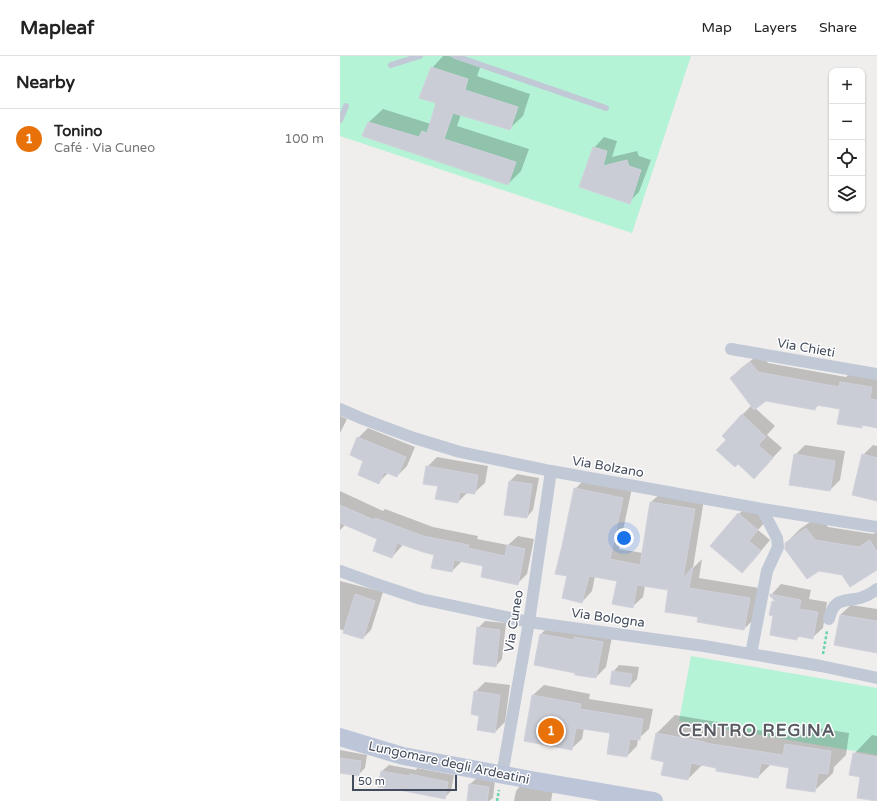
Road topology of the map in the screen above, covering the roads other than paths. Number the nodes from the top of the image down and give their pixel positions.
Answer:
1 (420, 56) edge
2 (455, 56) edge
3 (391, 65) dead end
4 (346, 106) dead end
5 (606, 108) dead end
6 (340, 120) edge
7 (731, 349) dead end
8 (877, 374) edge
9 (340, 409) edge
10 (551, 471) junction
11 (762, 509) junction
12 (877, 527) edge
13 (340, 571) edge
14 (877, 589) edge
15 (829, 619) road end
16 (529, 622) junction
17 (751, 654) junction
18 (877, 678) edge
19 (340, 737) edge
20 (502, 775) junction
21 (654, 801) edge

1 - 3 lane
2 - 5 lane
4 - 6 lane
7 - 8 street, Via Chieti
9 - 10 street, Via Bolzano
10 - 11 street, Via Bolzano
10 - 16 street, Via Cuneo
11 - 12 street, Via Bolzano
11 - 17 street
13 - 16 street, Via Bologna
14 - 15 street
16 - 17 street, Via Bologna
16 - 20 street, Via Cuneo
17 - 18 street, Via Bologna
19 - 20 main road, Lungomare degli Ardeatini
20 - 21 main road, Lungomare degli Ardeatini

